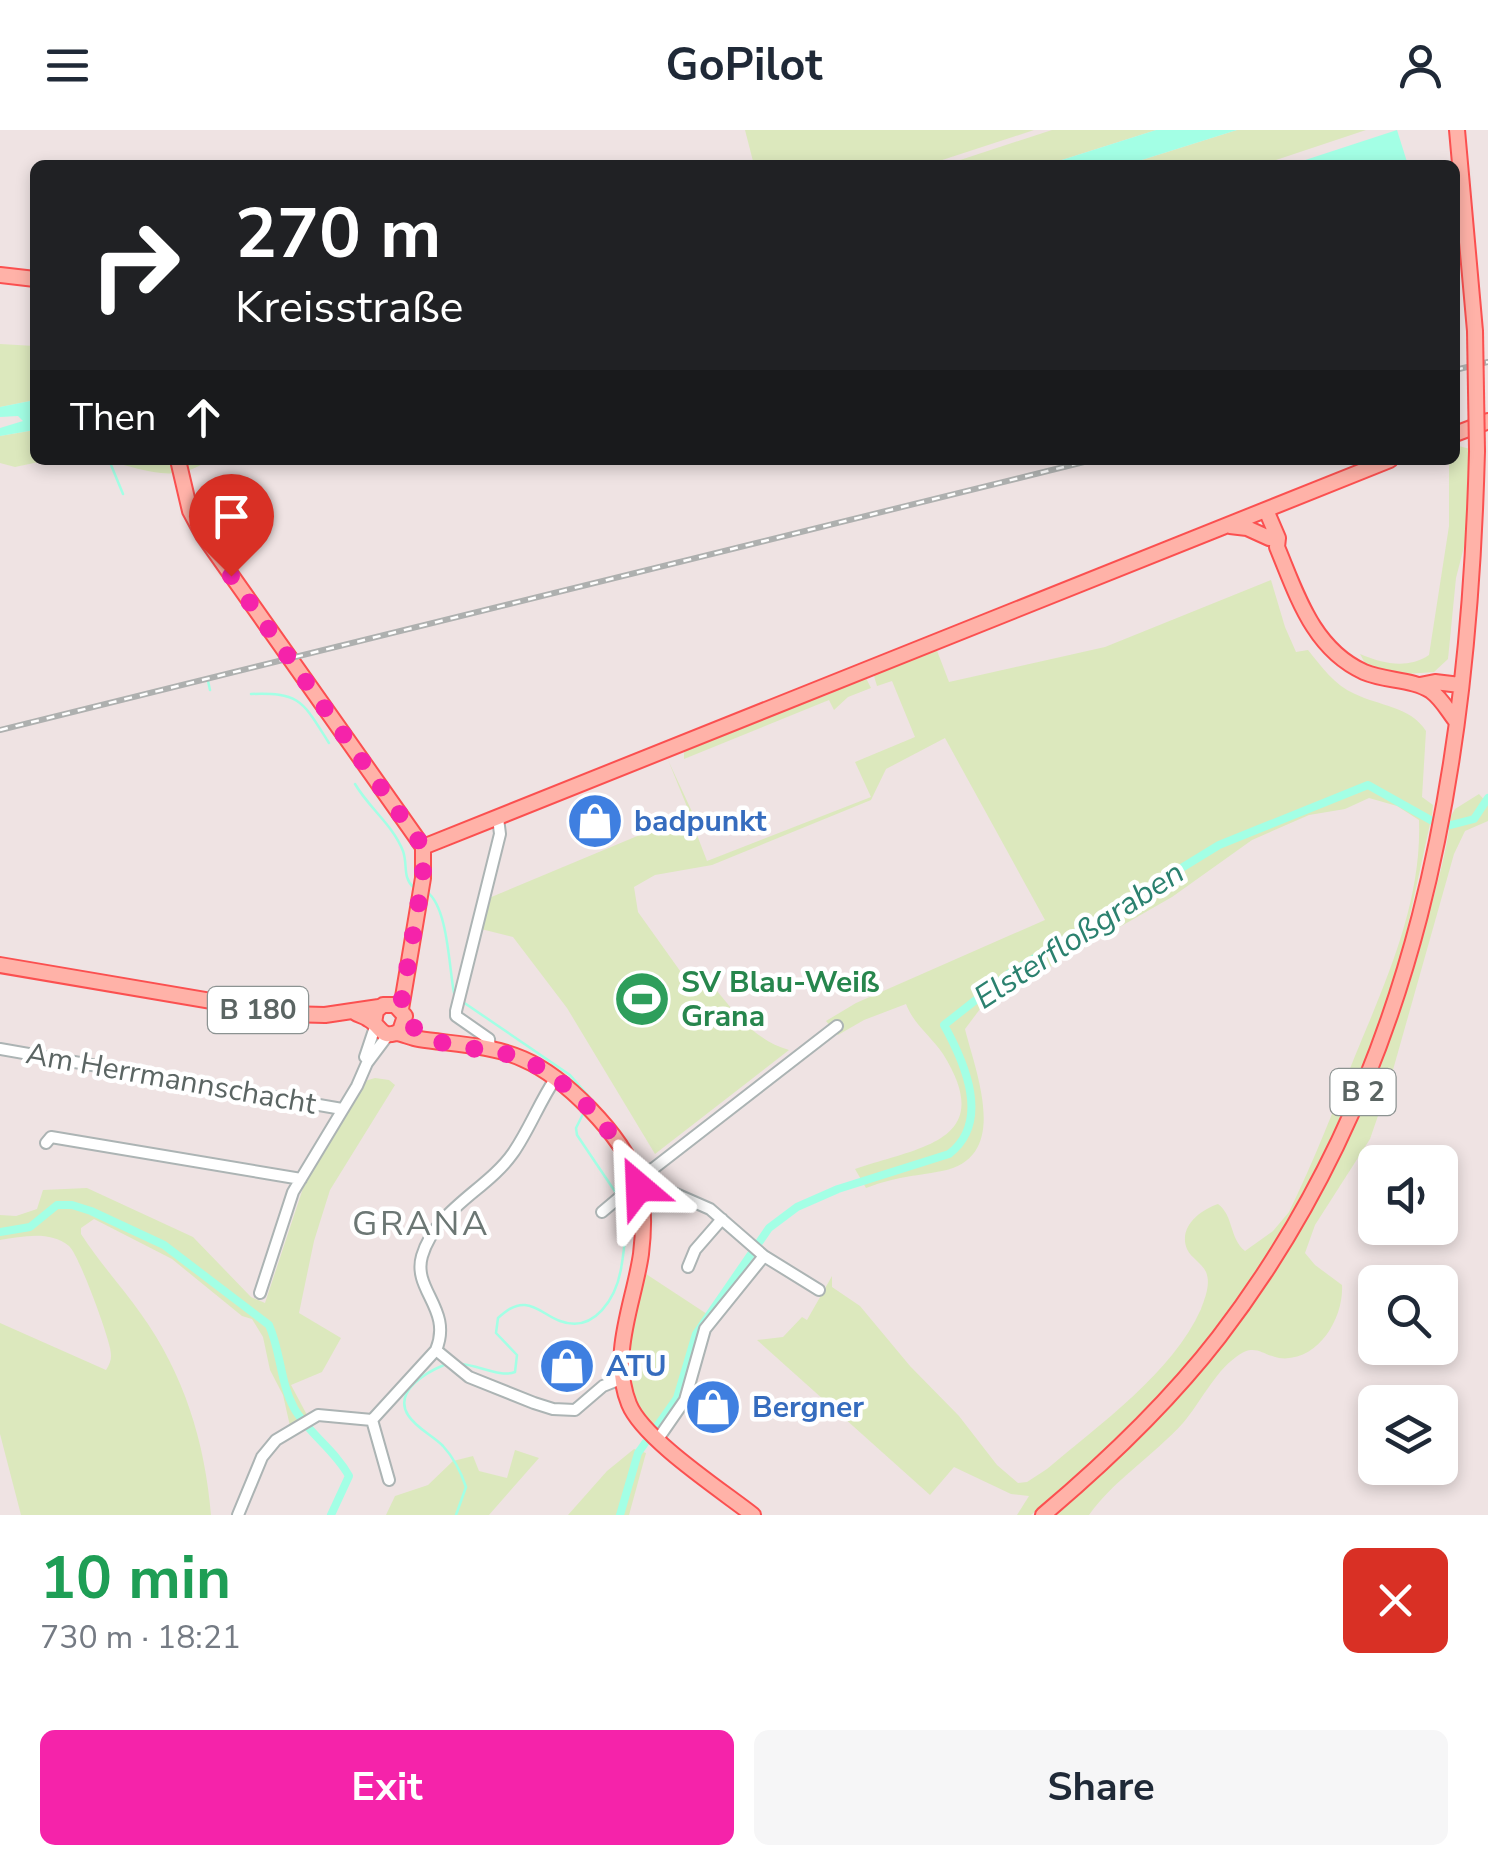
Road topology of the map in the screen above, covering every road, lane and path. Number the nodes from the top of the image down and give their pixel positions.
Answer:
1 (1457, 130) edge
2 (1460, 160) edge
3 (1460, 164) edge
4 (0, 276) edge
5 (30, 279) edge
6 (1378, 465) edge
7 (180, 466) edge
8 (1290, 501) junction
9 (1262, 512) junction
10 (1229, 526) junction
11 (1274, 539) junction
12 (1464, 656) junction
13 (1429, 686) junction
14 (1460, 690) junction
15 (1456, 721) junction
16 (498, 818) junction
17 (423, 847) junction
18 (0, 965) edge
19 (393, 1010) junction
20 (354, 1012) junction
21 (837, 1026) dead end
22 (383, 1030) junction
23 (428, 1039) junction
24 (490, 1048) junction
25 (0, 1050) edge
26 (554, 1079) junction
27 (342, 1109) junction
28 (46, 1143) dead end
29 (301, 1179) junction
30 (638, 1182) junction
31 (602, 1212) dead end
32 (722, 1219) junction
33 (757, 1250) junction
34 (688, 1267) dead end
35 (819, 1290) dead end
36 (260, 1294) dead end
37 (436, 1350) junction
38 (623, 1378) junction
39 (372, 1420) junction
40 (653, 1435) junction
41 (389, 1480) dead end
42 (238, 1515) edge
43 (753, 1515) edge
44 (1044, 1515) edge

1 - 2 main road, B 2, bridge
3 - 12 main road, B 2, bridge
4 - 5 main road
6 - 8 main road
7 - 17 main road
8 - 9 main road
8 - 11 main road
9 - 10 main road
9 - 11 main road
10 - 11 main road
10 - 16 main road
11 - 13 main road
12 - 13 main road
12 - 14 main road, B 2
13 - 14 main road
13 - 15 main road
14 - 15 main road, B 2
15 - 44 main road, B 2
16 - 17 main road
16 - 24 street
17 - 19 main road
18 - 20 main road, B 180
19 - 20 main road, B 180
19 - 22 main road
19 - 22 main road
19 - 23 main road
20 - 22 main road
21 - 30 street
22 - 23 main road
22 - 27 street, Am Herrmannschacht
23 - 24 main road
24 - 26 main road
25 - 27 street, Am Herrmannschacht
26 - 30 main road
26 - 37 street
27 - 29 street, Am Herrmannschacht
28 - 29 street
29 - 36 street, Am Herrmannschacht
30 - 31 street
30 - 32 street
30 - 38 main road
32 - 33 street
32 - 34 street
33 - 35 street
33 - 40 street
37 - 38 street
37 - 39 street
38 - 40 main road
39 - 41 street
39 - 42 street
40 - 43 main road

